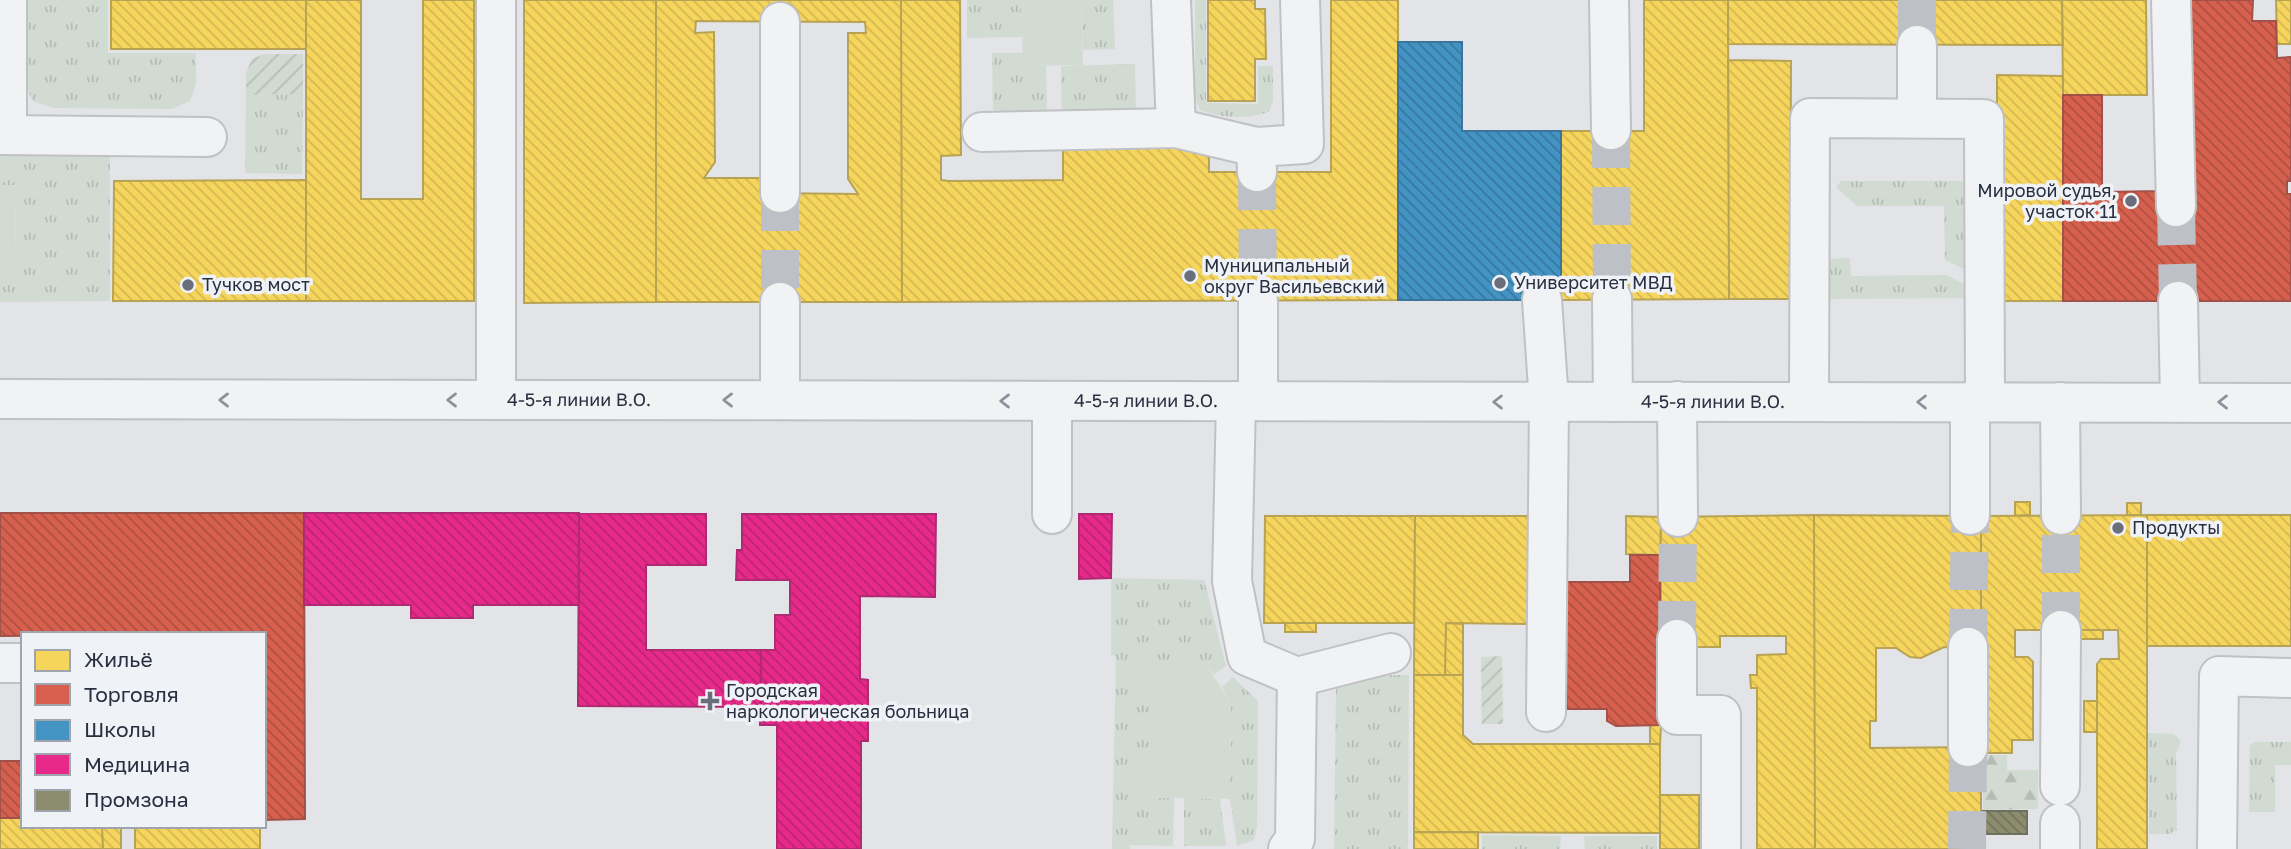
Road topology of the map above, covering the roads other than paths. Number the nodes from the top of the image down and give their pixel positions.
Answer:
1 (7, 0) edge
2 (496, 0) edge
3 (1171, 0) edge
4 (1300, 0) edge
5 (1609, 0) edge
6 (2171, 0) edge
7 (780, 22) dead end
8 (1917, 45) tunnel mouth
9 (1917, 118) junction
10 (1176, 128) junction
11 (1611, 131) tunnel mouth
12 (982, 132) dead end
13 (4, 135) edge
14 (207, 137) dead end
15 (780, 193) tunnel mouth
16 (2176, 207) tunnel mouth
17 (1612, 299) tunnel mouth
18 (1258, 300) tunnel mouth
19 (1542, 300) dead end
20 (2178, 301) tunnel mouth
21 (780, 302) tunnel mouth
22 (0, 399) edge
23 (496, 400) junction
24 (780, 400) junction
25 (1052, 401) junction
26 (1247, 401) junction
27 (1677, 401) junction
28 (1809, 401) junction
29 (1549, 402) junction
30 (1613, 402) junction
31 (1978, 402) junction
32 (2060, 402) junction
33 (2180, 402) junction
34 (2291, 402) edge
35 (1052, 514) dead end
36 (1970, 515) tunnel mouth
37 (2061, 515) tunnel mouth
38 (1678, 517) tunnel mouth
39 (2061, 630) tunnel mouth
40 (1677, 639) tunnel mouth
41 (1968, 647) tunnel mouth
42 (1391, 653) dead end
43 (0, 663) edge
44 (21, 663) edge
45 (1297, 677) junction
46 (2291, 678) edge
47 (1546, 712) dead end
48 (1968, 747) tunnel mouth
49 (2060, 819) edge
50 (1288, 849) edge
51 (1721, 849) edge
52 (2217, 849) edge

1 - 13 street
2 - 23 street
3 - 10 street
4 - 10 street
5 - 11 street
6 - 16 street
7 - 15 street
8 - 9 street
9 - 28 street
9 - 31 street
10 - 12 street
13 - 14 street
17 - 30 street
18 - 26 street
19 - 29 street
20 - 33 street
21 - 24 street
23 -> 22 street, 4-5-я линии В.О.
24 -> 23 street, 4-5-я линии В.О.
25 -> 24 street, 4-5-я линии В.О.
25 - 26 street, 4-5-я линии В.О.
25 - 35 street
29 -> 26 street, 4-5-я линии В.О.
26 - 45 street
27 - 28 street, 4-5-я линии В.О.
27 - 30 street, 4-5-я линии В.О.
27 - 38 street
31 -> 28 street, 4-5-я линии В.О.
29 - 30 street, 4-5-я линии В.О.
29 - 47 street
31 - 32 street, 4-5-я линии В.О.
31 - 36 street
32 - 33 street, 4-5-я линии В.О.
32 - 37 street
34 -> 33 street, 4-5-я линии В.О.
39 - 49 street
40 - 51 street
41 - 48 street
42 - 45 street
43 - 44 street
45 - 50 street
46 - 52 street

